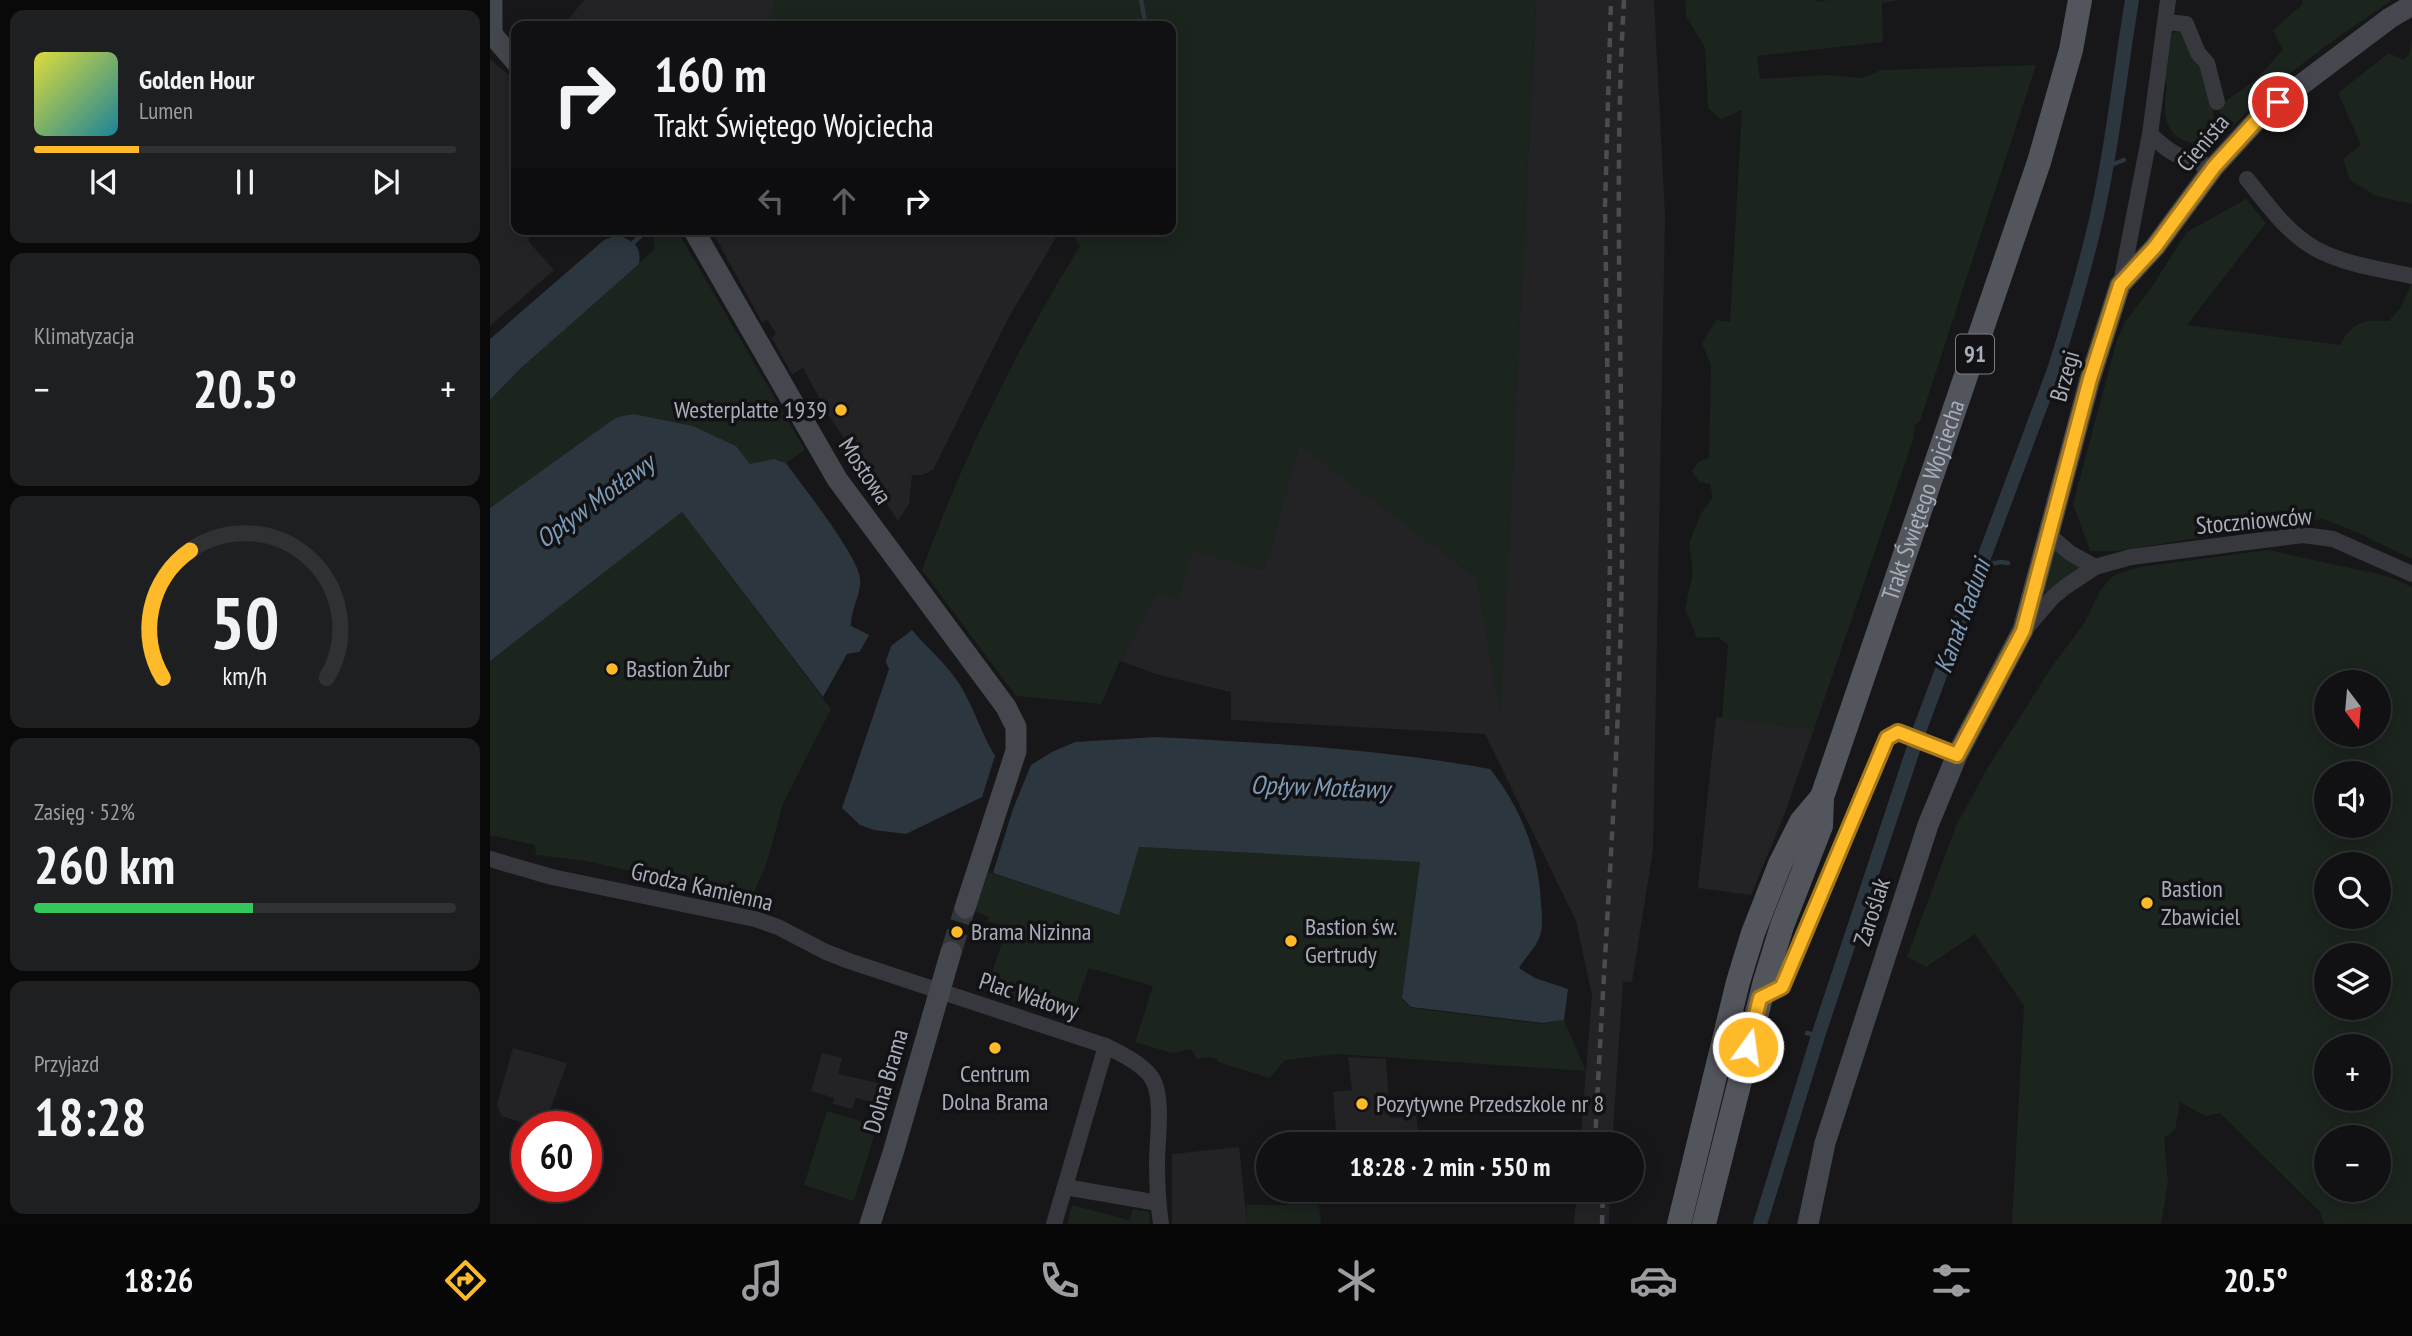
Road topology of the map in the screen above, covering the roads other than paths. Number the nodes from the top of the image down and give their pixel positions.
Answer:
1 (492, 0) edge
2 (2080, 0) edge
3 (2168, 0) edge
4 (2412, 5) edge
5 (2165, 22) junction
6 (491, 34) edge
7 (511, 56) edge
8 (2217, 102) dead end
9 (2150, 134) junction
10 (2214, 167) junction
11 (2247, 179) dead end
12 (696, 235) edge
13 (2412, 276) edge
14 (2120, 285) junction
15 (2049, 535) junction
16 (2095, 567) junction
17 (2412, 574) edge
18 (2023, 631) junction
19 (1957, 755) junction
20 (1822, 797) junction
21 (490, 859) edge
22 (965, 908) tunnel mouth
23 (951, 952) tunnel mouth
24 (939, 989) junction
25 (1760, 998) junction
26 (1106, 1046) junction
27 (1065, 1187) junction
28 (1158, 1203) junction
29 (1690, 1223) edge
30 (870, 1224) edge
31 (1054, 1224) edge
32 (1161, 1224) edge
33 (1808, 1224) edge

1 - 6 street
2 - 20 main road, Trakt Świętego Wojciecha / 91
3 - 5 street, Brzegi
4 - 10 street, Cienista
5 - 8 street
5 - 9 street, Brzegi
6 - 7 street
9 - 10 street
9 - 14 street, Brzegi
10 - 14 street, Cienista
11 - 13 street
12 - 22 street, Mostowa
14 - 15 street, Brzegi
15 - 16 street
15 - 18 street, Brzegi
16 - 17 street, Stoczniowców
16 - 18 street, Stoczniowców
18 - 19 street, Zaroślak
19 - 25 street
19 - 33 street, Zaroślak
20 - 25 main road, Trakt Świętego Wojciecha / 91
20 - 29 main road, Trakt Świętego Wojciecha
21 - 24 street, Grodza Kamienna
23 - 24 street, Dolna Brama
24 - 26 street, Plac Wałowy
24 - 30 street, Dolna Brama
25 - 29 main road, Trakt Świętego Wojciecha / 91
26 - 27 street
26 - 28 street, Plac Wałowy
27 - 28 street
27 - 31 street
28 - 32 street, Plac Wałowy

